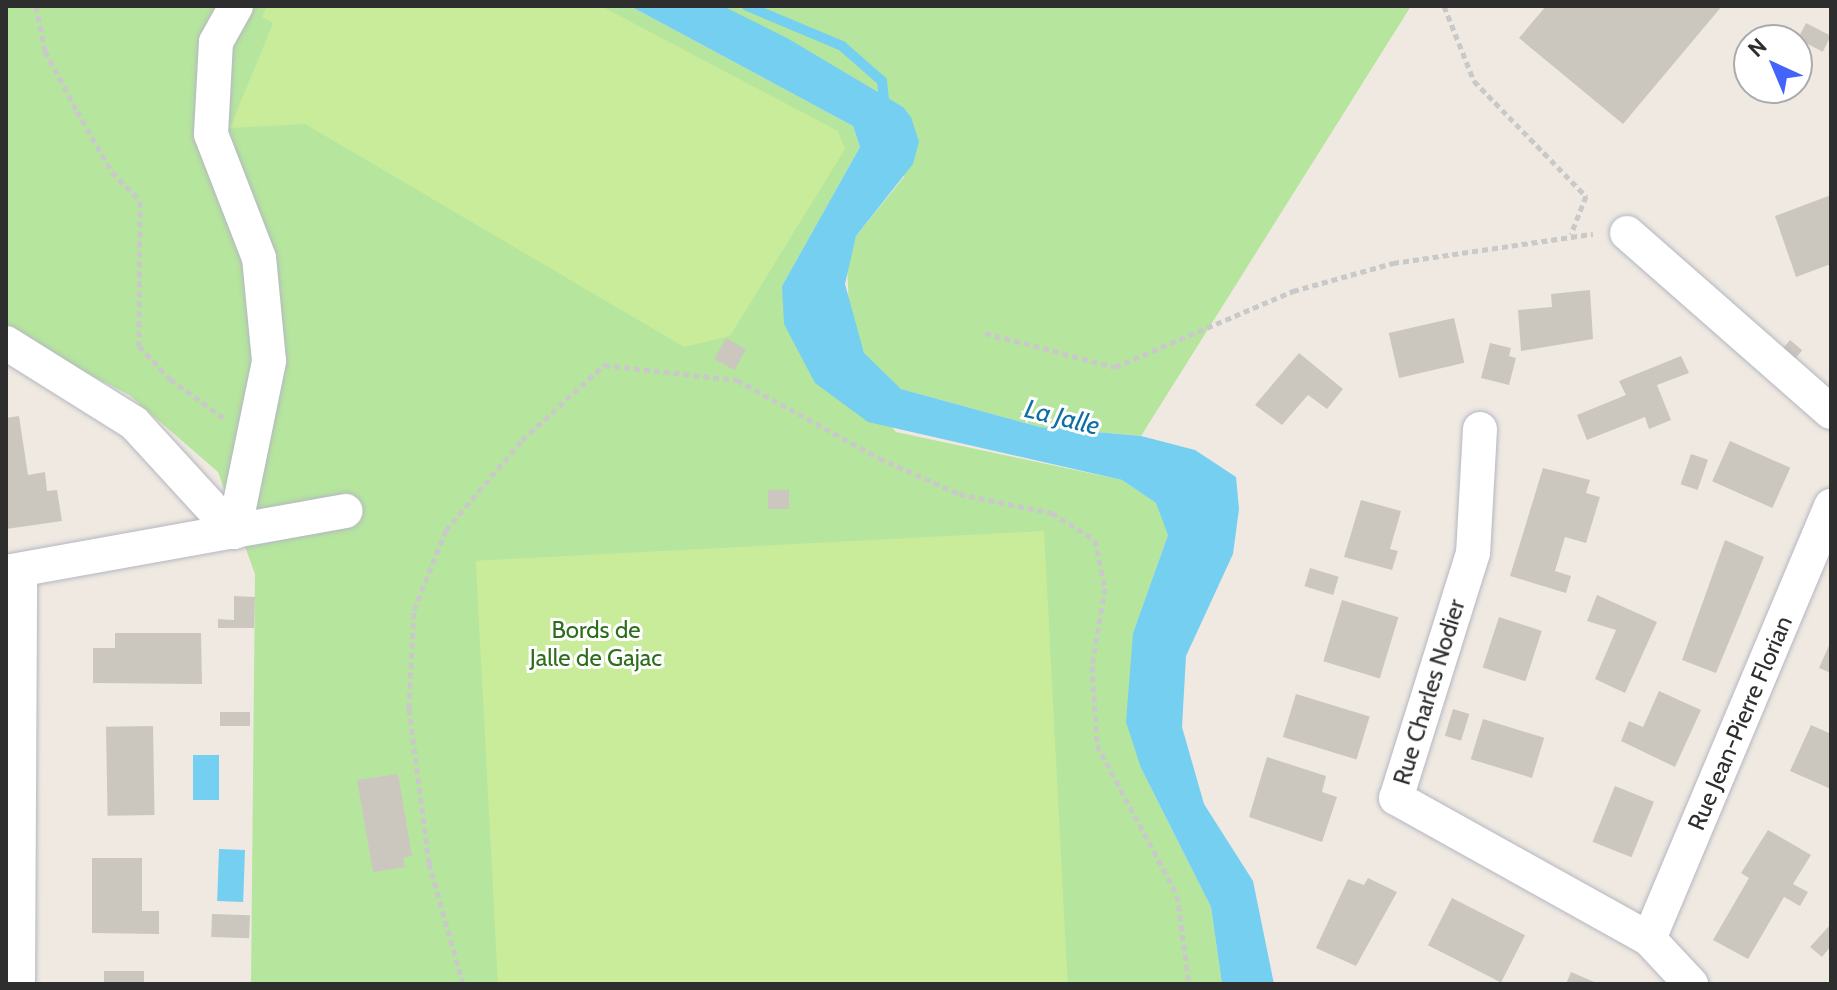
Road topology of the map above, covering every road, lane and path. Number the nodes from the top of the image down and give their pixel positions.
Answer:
1 (36, 6) edge
2 (236, 6) edge
3 (1444, 6) edge
4 (1627, 233) joint
5 (1571, 234) junction
6 (985, 333) dead end
7 (6, 343) edge
8 (1831, 412) edge
9 (1480, 429) dead end
10 (251, 438) junction
11 (1831, 506) edge
12 (346, 511) dead end
13 (234, 532) junction
14 (13, 571) edge
15 (1649, 939) junction
16 (14, 964) edge
17 (463, 984) edge
18 (1189, 984) edge
19 (1691, 984) edge

1 - 10 path
2 - 10 street
3 - 5 path
4 - 5 path
4 - 8 street
5 - 6 path
7 - 13 street
9 - 15 street, Rue Charles Nodier
10 - 13 street
11 - 15 street, Rue Jean-Pierre Florian
12 - 13 street
13 - 14 street
14 - 16 street
15 - 19 street, Rue Charles Nodier
17 - 18 path

